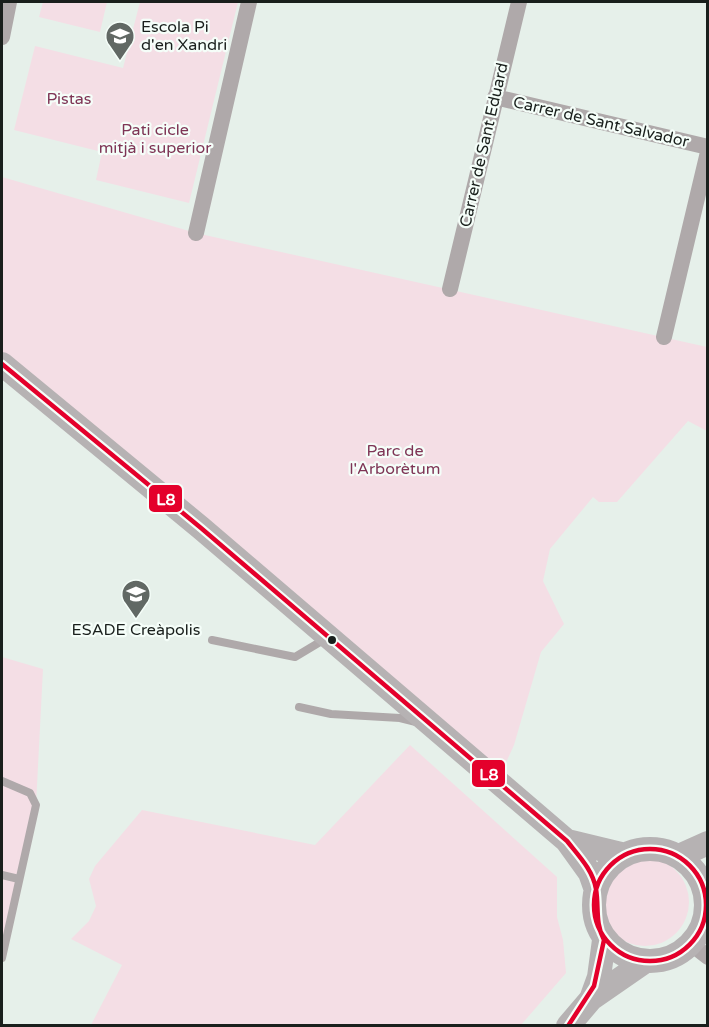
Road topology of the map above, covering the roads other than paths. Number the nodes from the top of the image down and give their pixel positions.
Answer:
1 (9, 2) edge
2 (249, 2) edge
3 (519, 2) edge
4 (2, 37) edge
5 (495, 97) junction
6 (708, 150) edge
7 (196, 233) dead end
8 (450, 289) dead end
9 (664, 337) dead end
10 (2, 364) edge
11 (328, 637) junction
12 (212, 640) dead end
13 (299, 707) dead end
14 (446, 737) junction
15 (2, 782) edge
16 (567, 841) junction
17 (708, 843) edge
18 (625, 855) junction
19 (680, 856) junction
20 (2, 875) edge
21 (705, 878) edge
22 (19, 879) junction
23 (596, 890) junction
24 (604, 940) junction
25 (699, 950) edge
26 (2, 958) edge
27 (643, 963) junction
28 (591, 999) junction
29 (568, 1026) edge

1 - 4 street
2 - 7 street
3 - 5 street, Carrer de Sant Eduard
5 - 6 street, Carrer de Sant Salvador
5 - 8 street, Carrer de Sant Eduard
6 - 9 street
10 - 11 main road
11 - 12 lane
11 - 14 main road
13 - 14 lane
14 - 16 main road
15 - 22 lane
16 - 18 main road
16 - 23 main road
17 - 19 main road
18 - 19 main road
18 - 23 main road
19 - 21 main road
20 - 22 lane
21 - 25 main road
22 - 26 lane
23 - 24 main road
24 - 27 main road
24 - 28 main road
25 - 27 main road
27 - 28 main road
28 - 29 main road

